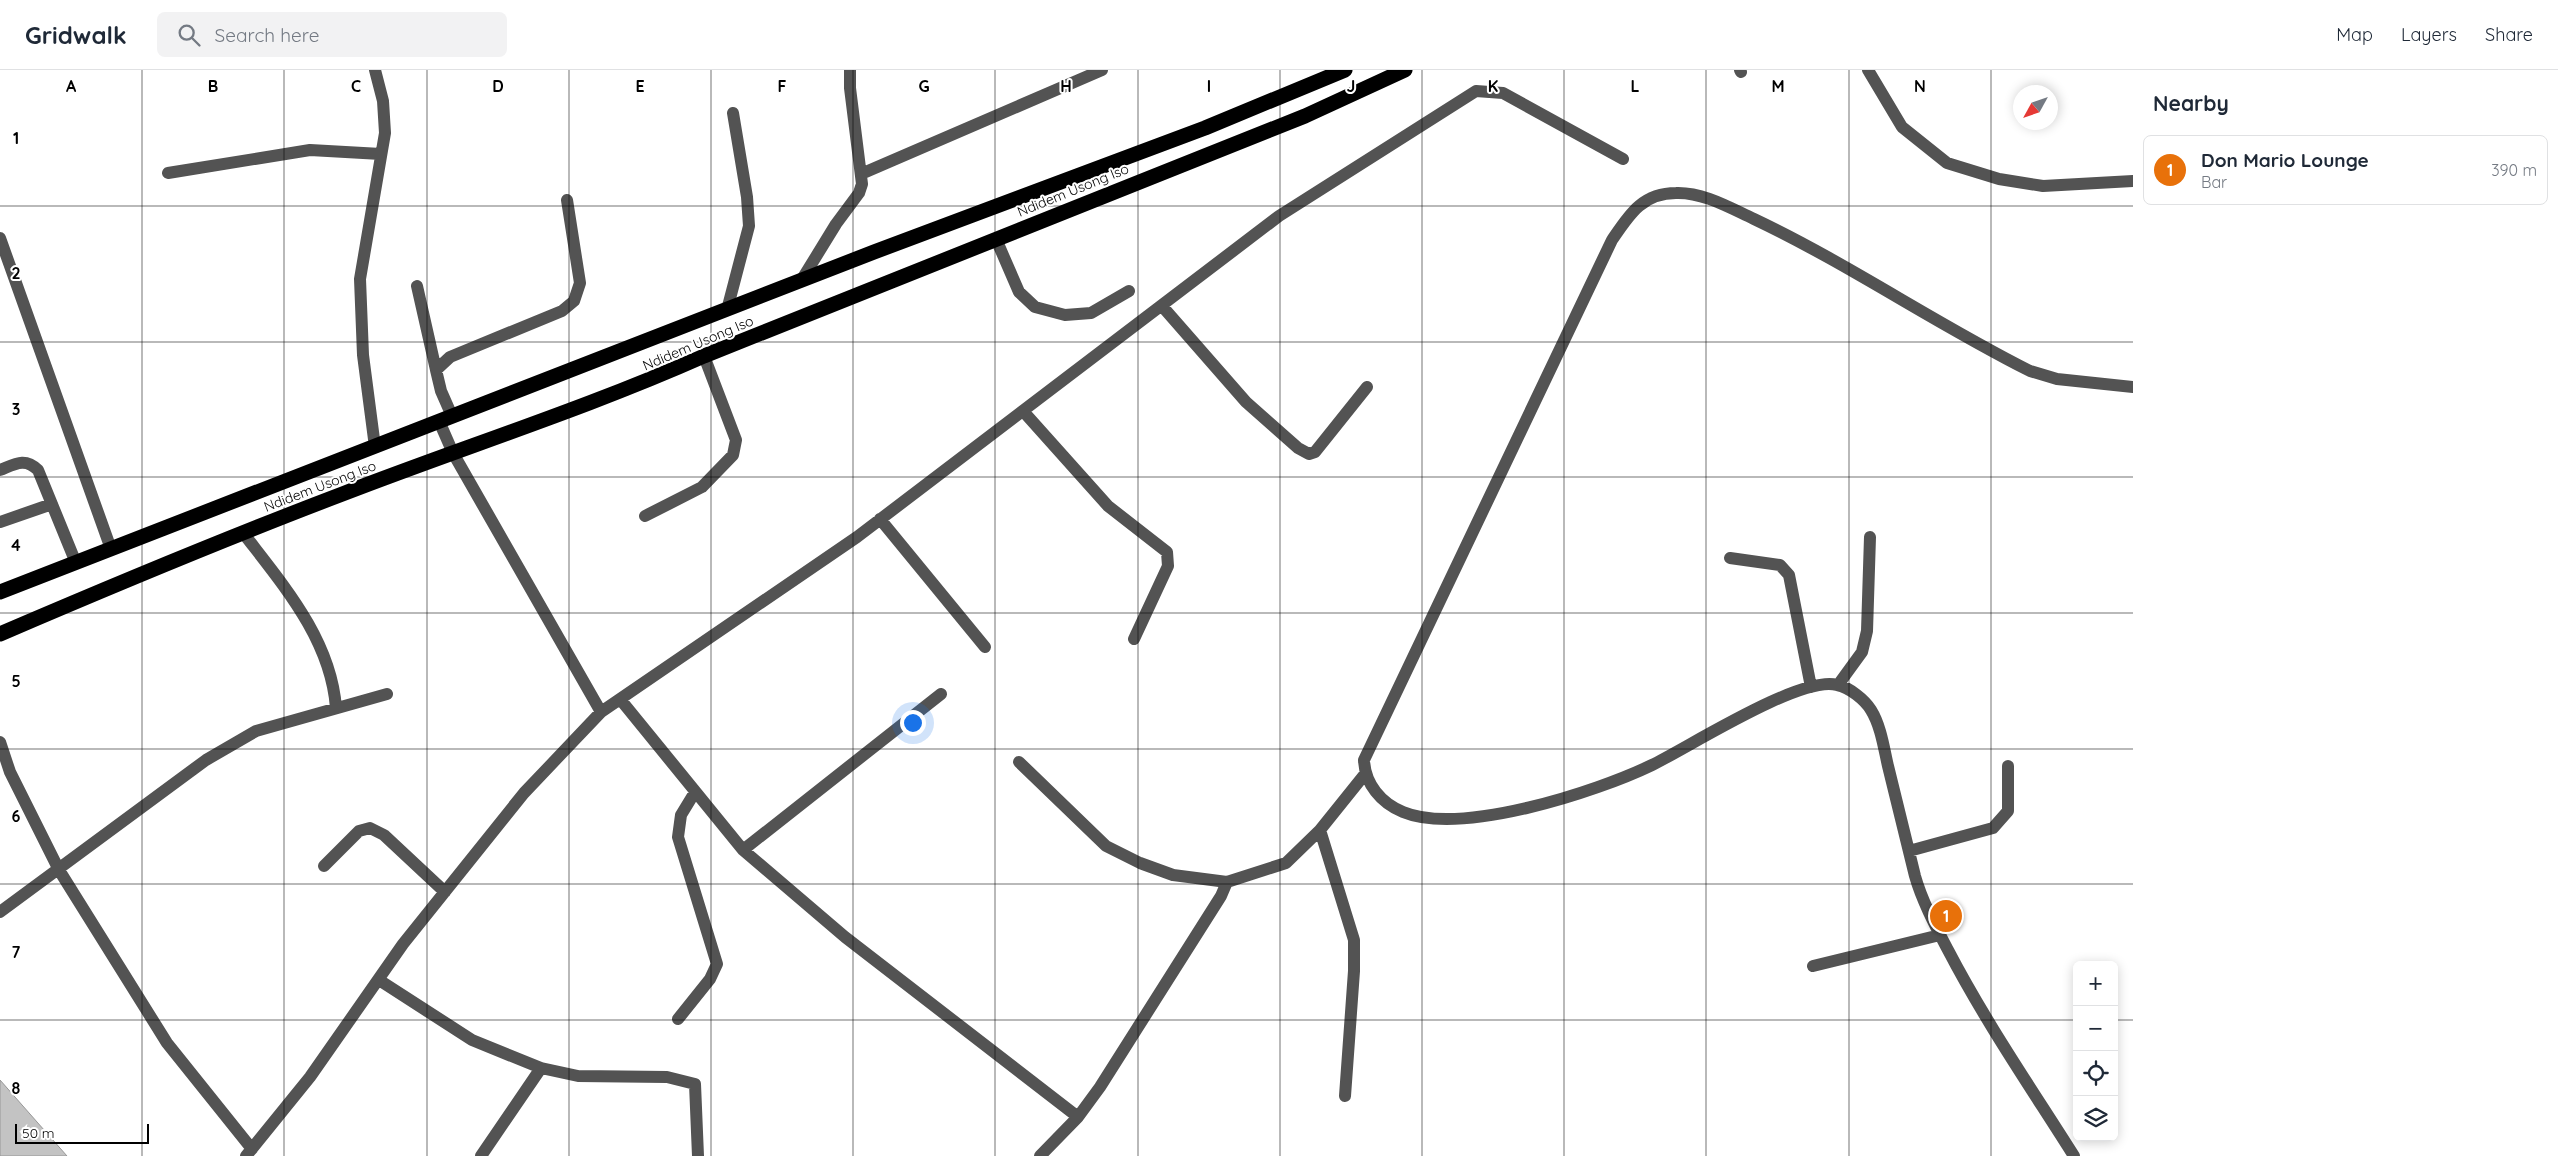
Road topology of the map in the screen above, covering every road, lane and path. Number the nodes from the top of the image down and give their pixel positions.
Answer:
1 (375, 70) edge
2 (850, 70) edge
3 (1102, 70) edge
4 (1345, 70) edge
5 (1405, 70) edge
6 (1868, 70) edge
7 (1327, 73) edge
8 (733, 113) dead end
9 (381, 154) junction
10 (1623, 159) dead end
11 (168, 173) dead end
12 (861, 174) junction
13 (2133, 181) edge
14 (567, 200) dead end
15 (0, 238) edge
16 (996, 239) junction
17 (5, 268) edge
18 (801, 281) junction
19 (417, 286) dead end
20 (1129, 291) dead end
21 (1162, 306) junction
22 (727, 310) junction
23 (704, 356) junction
24 (436, 370) junction
25 (1367, 387) dead end
26 (2133, 387) edge
27 (1023, 411) junction
28 (446, 419) junction
29 (375, 446) junction
30 (453, 453) junction
31 (0, 470) edge
32 (52, 504) junction
33 (645, 516) dead end
34 (880, 519) junction
35 (0, 522) edge
36 (244, 534) junction
37 (1870, 537) dead end
38 (111, 549) junction
39 (1730, 558) dead end
40 (76, 563) junction
41 (0, 592) edge
42 (0, 634) edge
43 (1134, 639) dead end
44 (985, 647) dead end
45 (1838, 684) junction
46 (1811, 687) junction
47 (387, 694) dead end
48 (941, 694) dead end
49 (620, 699) junction
50 (336, 708) junction
51 (601, 712) junction
52 (0, 742) edge
53 (1019, 762) dead end
54 (2008, 766) dead end
55 (1364, 774) junction
56 (695, 792) junction
57 (1320, 830) junction
58 (743, 850) junction
59 (1909, 852) junction
60 (324, 866) dead end
61 (59, 870) junction
62 (1227, 882) junction
63 (445, 892) junction
64 (0, 912) edge
65 (1940, 934) junction
66 (1813, 966) dead end
67 (378, 980) junction
68 (678, 1019) dead end
69 (541, 1068) junction
70 (1345, 1096) dead end
71 (1078, 1117) junction
72 (249, 1153) edge
73 (481, 1156) edge
74 (698, 1156) edge
75 (1040, 1156) edge
76 (2074, 1156) edge

1 - 9 street
2 - 12 street
3 - 12 street
4 - 7 highway, Ndidem Usong Iso
5 - 16 highway, Ndidem Usong Iso
6 - 13 street
7 - 18 highway, Ndidem Usong Iso
8 - 22 street
9 - 11 street
9 - 29 street
10 - 21 street
12 - 18 street
14 - 24 street
15 - 17 street
16 - 20 street
16 - 23 highway, Ndidem Usong Iso
17 - 38 street
18 - 22 highway, Ndidem Usong Iso
19 - 24 street
21 - 25 street
21 - 27 street
22 - 28 highway, Ndidem Usong Iso
23 - 30 highway, Ndidem Usong Iso
23 - 33 street
24 - 28 street
26 - 55 street
27 - 34 street
27 - 43 street
28 - 29 highway, Ndidem Usong Iso
28 - 30 street
29 - 38 highway, Ndidem Usong Iso
30 - 36 highway, Ndidem Usong Iso
30 - 51 street
31 - 32 street
32 - 35 street
32 - 40 street
34 - 44 street
34 - 49 street
36 - 42 highway, Ndidem Usong Iso
36 - 50 street
37 - 45 street
38 - 40 highway, Ndidem Usong Iso
39 - 46 street
40 - 41 highway, Ndidem Usong Iso
45 - 46 street
45 - 59 street
46 - 55 street
47 - 50 street
48 - 58 street
49 - 51 street
49 - 56 street
50 - 61 street
51 - 63 street
52 - 61 street
53 - 62 street
54 - 59 street
55 - 57 street
56 - 58 street
56 - 68 street
57 - 62 street
57 - 70 street
58 - 71 street
59 - 65 street
60 - 63 street
61 - 64 street
61 - 72 street
62 - 71 street
63 - 67 street
65 - 66 street
65 - 76 street
67 - 69 street
67 - 72 street
69 - 73 street
69 - 74 street
71 - 75 street

